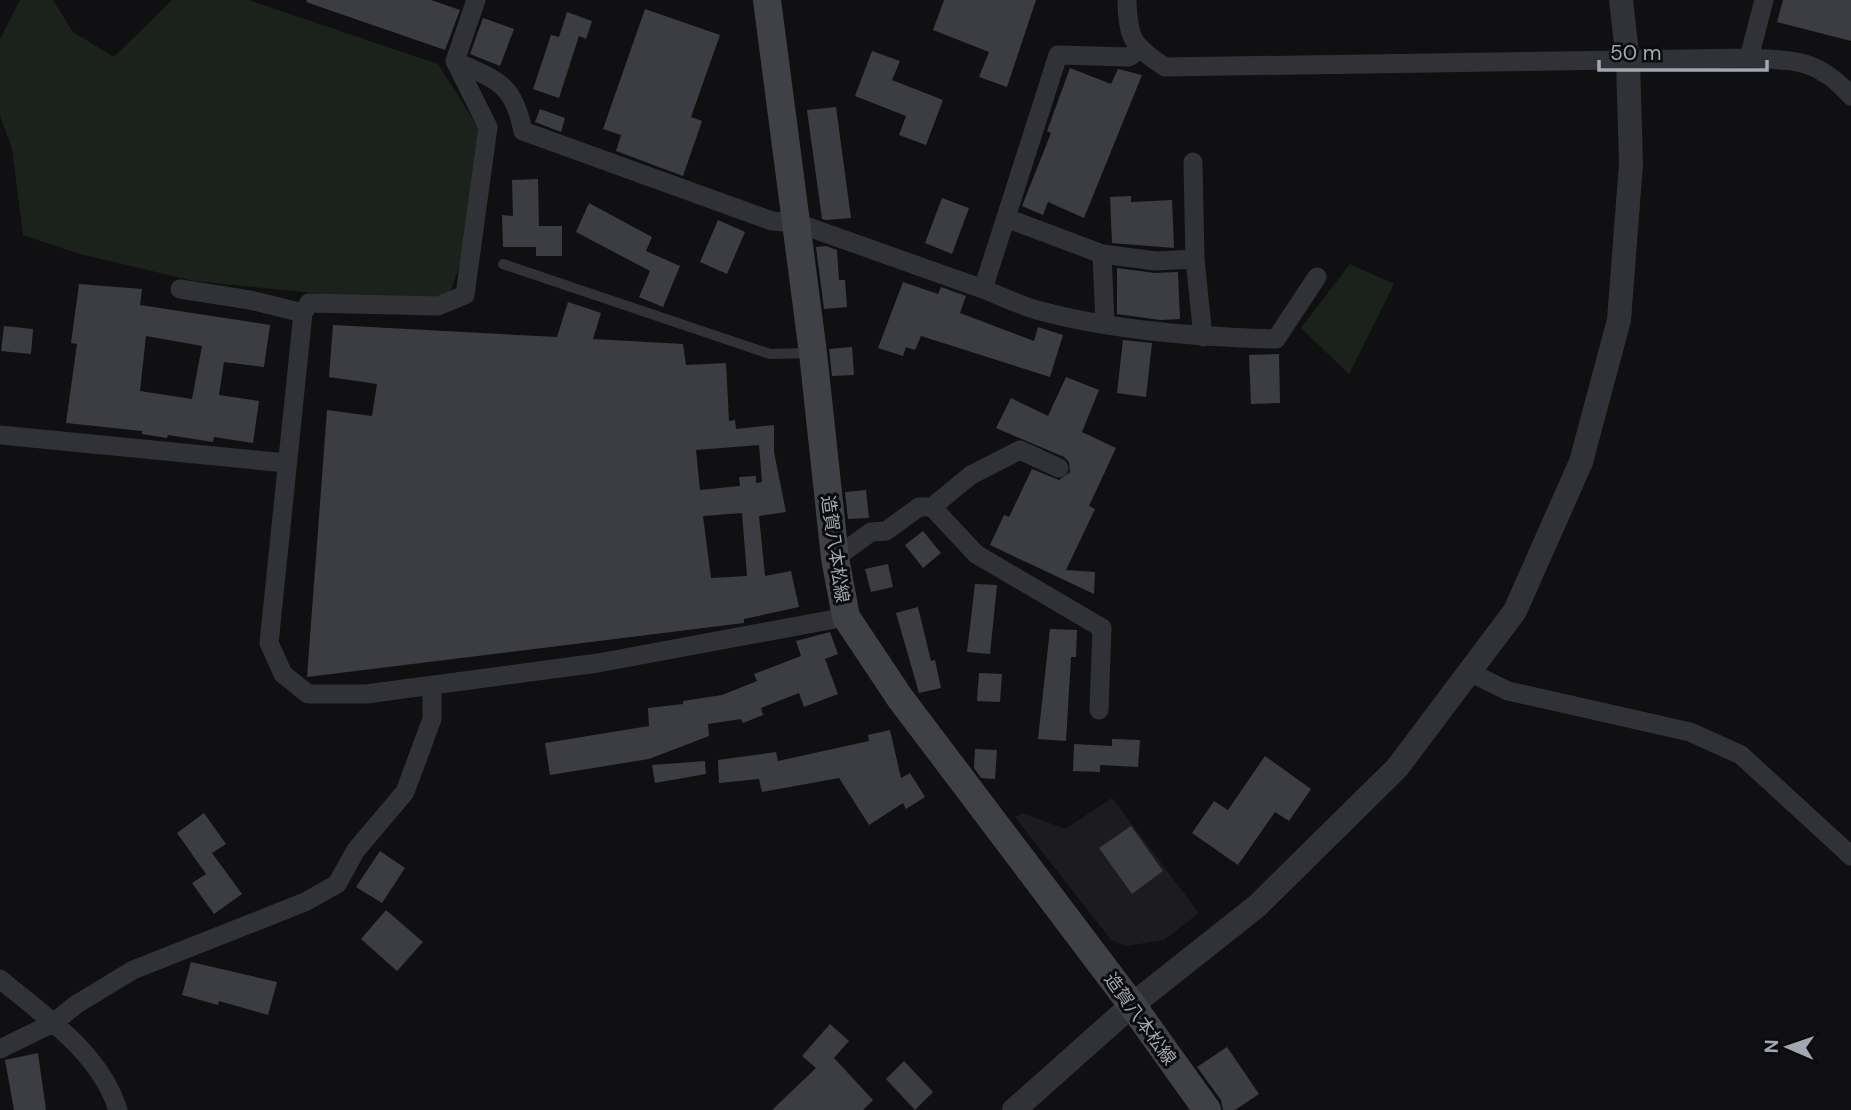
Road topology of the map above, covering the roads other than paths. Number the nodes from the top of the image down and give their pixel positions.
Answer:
1 (476, 0) edge
2 (767, 0) edge
3 (1127, 0) edge
4 (1621, 0) edge
5 (1764, 0) edge
6 (1139, 50) junction
7 (1749, 58) junction
8 (455, 61) junction
9 (1628, 61) junction
10 (1851, 96) edge
11 (1194, 162) dead end
12 (1006, 218) junction
13 (797, 223) junction
14 (1102, 254) junction
15 (1195, 260) junction
16 (503, 264) dead end
17 (1317, 277) dead end
18 (180, 289) dead end
19 (983, 289) junction
20 (303, 313) junction
21 (1105, 323) junction
22 (1203, 337) junction
23 (813, 353) junction
24 (0, 435) edge
25 (286, 463) junction
26 (1059, 468) dead end
27 (932, 507) junction
28 (835, 558) junction
29 (846, 617) junction
30 (1469, 672) junction
31 (432, 687) junction
32 (1099, 710) dead end
33 (1851, 856) edge
34 (0, 979) edge
35 (1132, 1005) junction
36 (53, 1023) junction
37 (0, 1049) edge
38 (118, 1110) edge
39 (1014, 1110) edge
40 (1207, 1110) edge

1 - 8 street
2 - 13 main road, 造賀八本松線
3 - 6 street
4 - 9 street
5 - 7 street
6 - 9 street
6 - 12 street
7 - 9 street
7 - 10 street
8 - 13 street
8 - 20 street
9 - 30 street
11 - 15 street
12 - 14 street
12 - 19 street
13 - 19 street
13 - 23 main road, 造賀八本松線
14 - 15 street
14 - 21 street
15 - 22 street
16 - 23 lane
17 - 22 street
18 - 20 street
19 - 21 street
20 - 25 street
21 - 22 street
23 - 28 main road, 造賀八本松線
24 - 25 street
25 - 31 street
26 - 27 street
27 - 28 street
27 - 32 street
28 - 29 main road, 造賀八本松線
29 - 31 street
29 - 35 main road, 造賀八本松線
30 - 33 street
30 - 35 street
31 - 36 street
34 - 36 street
35 - 39 street
35 - 40 main road, 造賀八本松線
36 - 37 street
36 - 38 street

